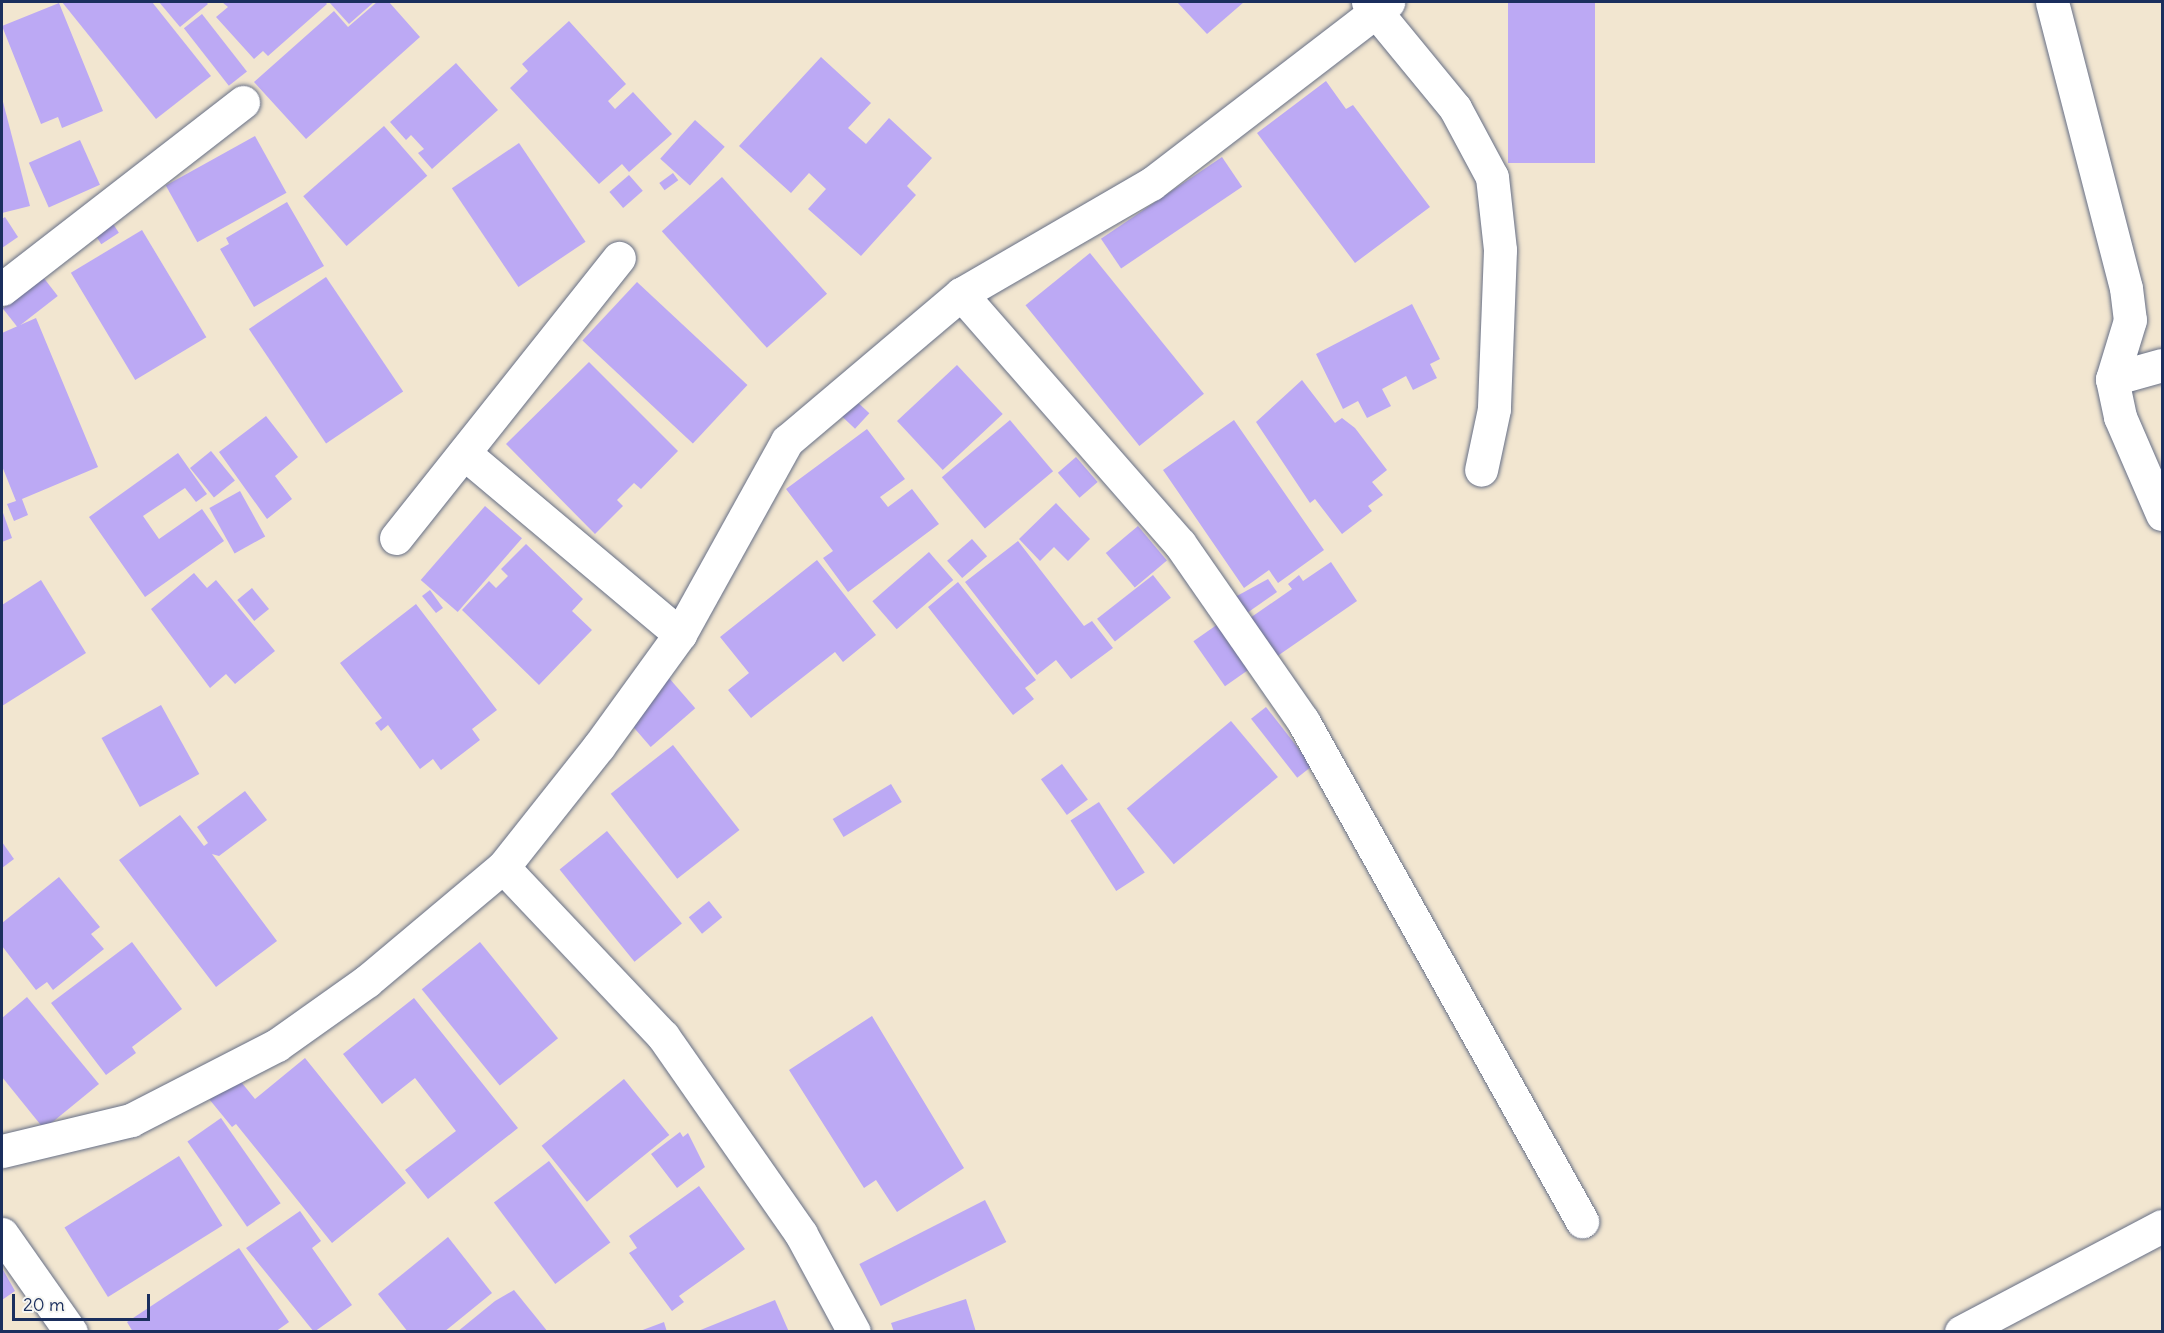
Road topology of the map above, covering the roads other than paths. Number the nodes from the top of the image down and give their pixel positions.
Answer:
1 (2052, 2) edge
2 (1377, 4) edge
3 (243, 102) dead end
4 (619, 258) dead end
5 (2, 289) edge
6 (961, 294) junction
7 (2163, 365) edge
8 (2112, 379) junction
9 (464, 453) junction
10 (1481, 470) dead end
11 (2163, 514) edge
12 (396, 538) dead end
13 (680, 634) junction
14 (503, 867) junction
15 (2, 1151) edge
16 (1582, 1221) dead end
17 (2163, 1226) edge
18 (2, 1234) edge
19 (71, 1332) edge
20 (854, 1332) edge
21 (1961, 1332) edge

1 - 8 street
2 - 6 street
2 - 10 street
3 - 5 street
4 - 9 street
6 - 13 street
6 - 16 street
7 - 8 street
8 - 11 street
9 - 12 street
9 - 13 street
13 - 14 street
14 - 15 street
14 - 20 street
17 - 21 street
18 - 19 street

